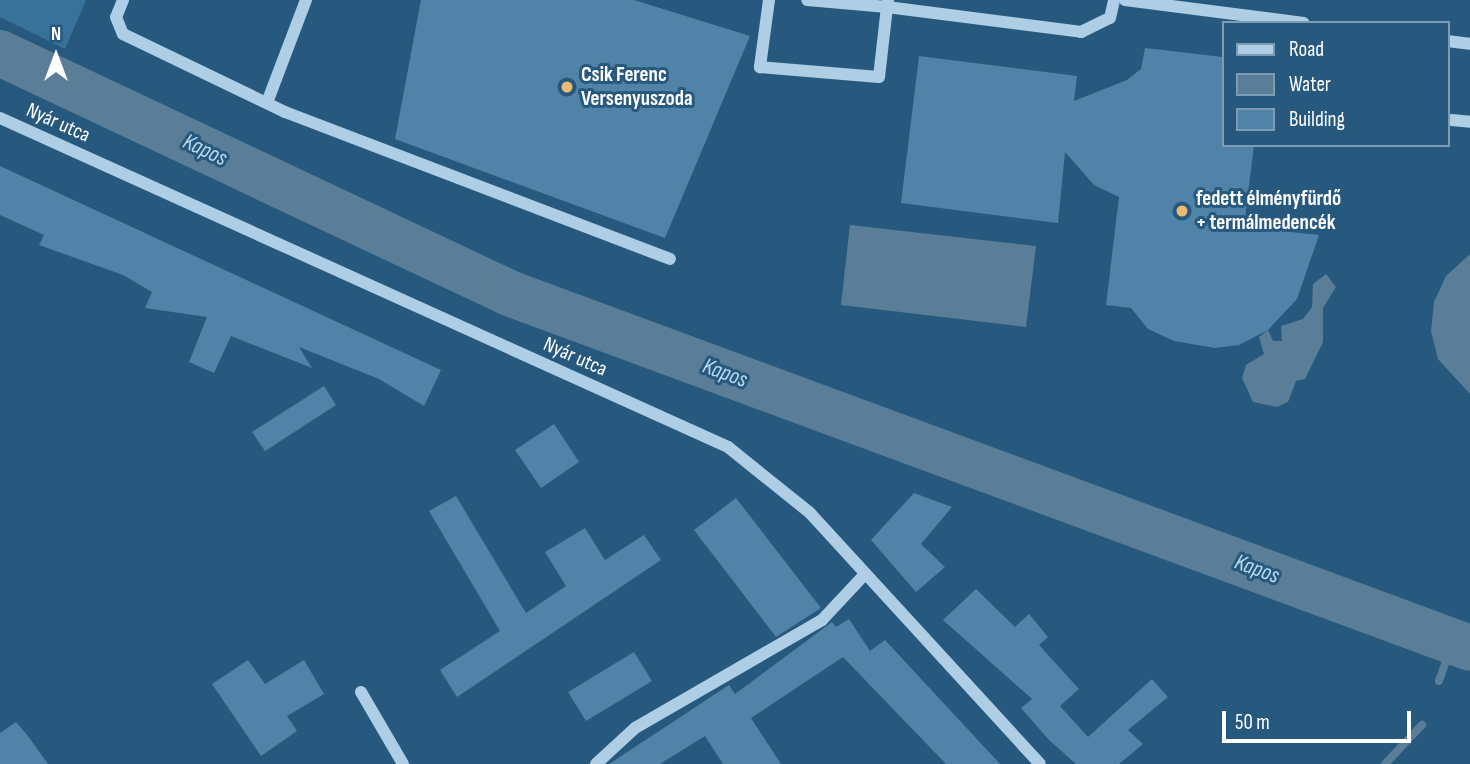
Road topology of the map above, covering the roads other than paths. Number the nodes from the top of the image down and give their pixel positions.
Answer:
1 (123, 0) edge
2 (306, 0) edge
3 (769, 0) edge
4 (807, 0) edge
5 (1114, 0) edge
6 (1125, 0) edge
7 (888, 4) edge
8 (1288, 21) edge
9 (1449, 41) edge
10 (1470, 44) edge
11 (268, 100) junction
12 (0, 118) edge
13 (1452, 120) dead end
14 (1470, 122) edge
15 (670, 259) dead end
16 (866, 573) junction
17 (361, 692) dead end
18 (403, 764) edge
19 (596, 764) edge
20 (1040, 764) edge

1 - 11 street
2 - 11 street
3 - 7 street
4 - 7 street
5 - 7 street
6 - 8 street
9 - 10 street
11 - 15 street
12 - 16 street, Nyár utca
13 - 14 street
16 - 19 street
16 - 20 street, Nyár utca
17 - 18 street

